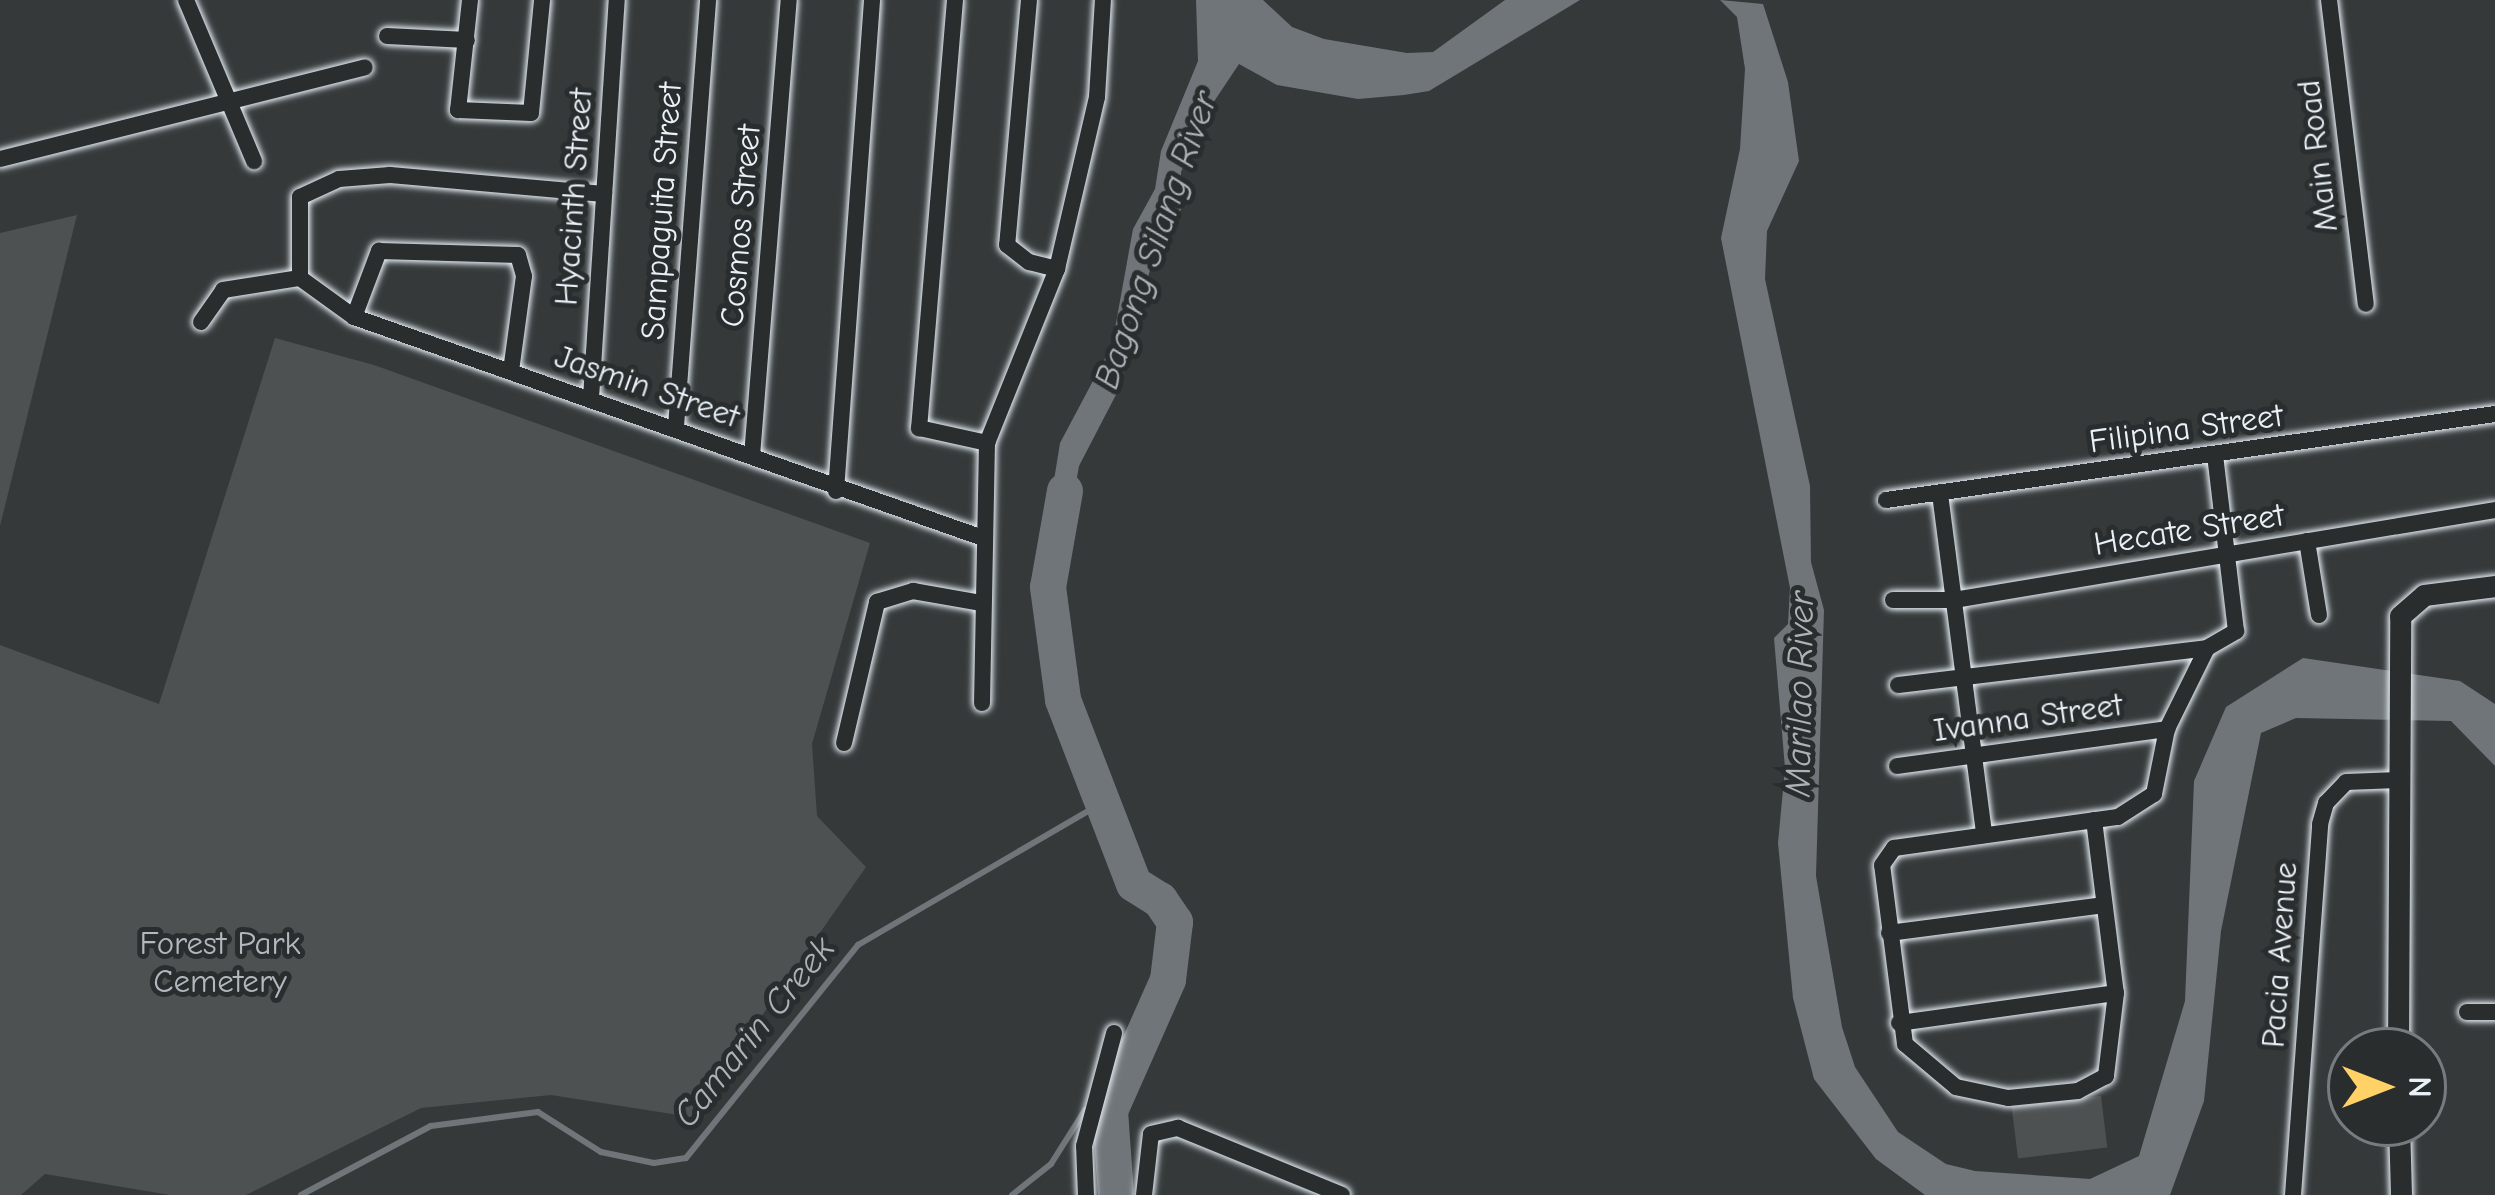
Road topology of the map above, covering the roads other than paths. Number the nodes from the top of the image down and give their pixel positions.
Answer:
1 (186, 0) edge
2 (470, 0) edge
3 (542, 0) edge
4 (617, 0) edge
5 (708, 0) edge
6 (789, 0) edge
7 (872, 0) edge
8 (955, 0) edge
9 (1029, 0) edge
10 (1103, 0) edge
11 (2329, 0) edge
12 (387, 36) dead end
13 (466, 40) junction
14 (365, 67) dead end
15 (231, 100) junction
16 (0, 159) edge
17 (254, 161) dead end
18 (604, 194) junction
19 (1057, 269) junction
20 (300, 278) junction
21 (2366, 304) dead end
22 (354, 316) junction
23 (201, 322) dead end
24 (511, 371) junction
25 (591, 398) junction
26 (2495, 414) edge
27 (676, 427) junction
28 (987, 442) junction
29 (752, 457) junction
30 (2215, 457) junction
31 (836, 490) junction
32 (1940, 494) junction
33 (1886, 500) dead end
34 (2495, 510) edge
35 (983, 538) junction
36 (2307, 541) junction
37 (2230, 554) junction
38 (2495, 586) edge
39 (1893, 600) dead end
40 (1954, 600) junction
41 (982, 603) junction
42 (2319, 615) dead end
43 (2207, 648) junction
44 (1964, 675) junction
45 (1898, 685) dead end
46 (982, 703) dead end
47 (2167, 729) junction
48 (844, 743) dead end
49 (1975, 757) junction
50 (1897, 766) dead end
51 (2398, 781) junction
52 (2094, 820) junction
53 (1984, 835) junction
54 (2104, 904) junction
55 (1889, 933) junction
56 (2116, 993) junction
57 (2467, 1012) dead end
58 (2495, 1012) edge
59 (1899, 1024) junction
60 (2398, 1027) edge
61 (1114, 1033) dead end
62 (2400, 1147) edge
63 (1086, 1195) edge
64 (1144, 1195) edge
65 (1342, 1195) edge
66 (2293, 1195) edge
67 (2401, 1195) edge

1 - 15 street
2 - 13 street
3 - 13 street
4 - 18 street, Hyacinth Street
5 - 27 street, Sampaguita Street
6 - 29 street, Cosmos Street
7 - 31 street
8 - 28 street
9 - 19 street
10 - 19 street
11 - 21 street, Main Road
12 - 13 street
14 - 15 street
15 - 16 street
15 - 17 street
18 - 20 street
18 - 25 street, Hyacinth Street
19 - 28 street
20 - 22 street, Jasmin Street
20 - 23 street
22 - 24 street, Jasmin Street
22 - 24 street
24 - 25 street, Jasmin Street
25 - 27 street, Jasmin Street
26 - 30 street, Filipina Street
27 - 29 street, Jasmin Street
28 - 35 street
29 - 31 street, Jasmin Street
30 - 32 street, Filipina Street
30 - 37 street
31 - 35 street, Jasmin Street
32 - 33 street, Filipina Street
32 - 40 street
34 - 36 street, Hecate Street
35 - 41 street
36 - 37 street, Hecate Street
36 - 42 street
37 - 40 street, Hecate Street
37 - 43 street
38 - 51 street
39 - 40 street, Hecate Street
40 - 44 street
41 - 46 street
41 - 48 street
43 - 44 street
43 - 47 street
44 - 45 street
44 - 49 street
47 - 49 street, Ivanna Street
47 - 52 street
49 - 50 street, Ivanna Street
49 - 53 street
51 - 60 street
51 - 66 street, Pacia Avenue
52 - 53 street
52 - 54 street
53 - 55 street
54 - 55 street
54 - 56 street
55 - 59 street
56 - 59 street
56 - 59 street
57 - 58 street
61 - 63 street
62 - 67 street
64 - 65 street

